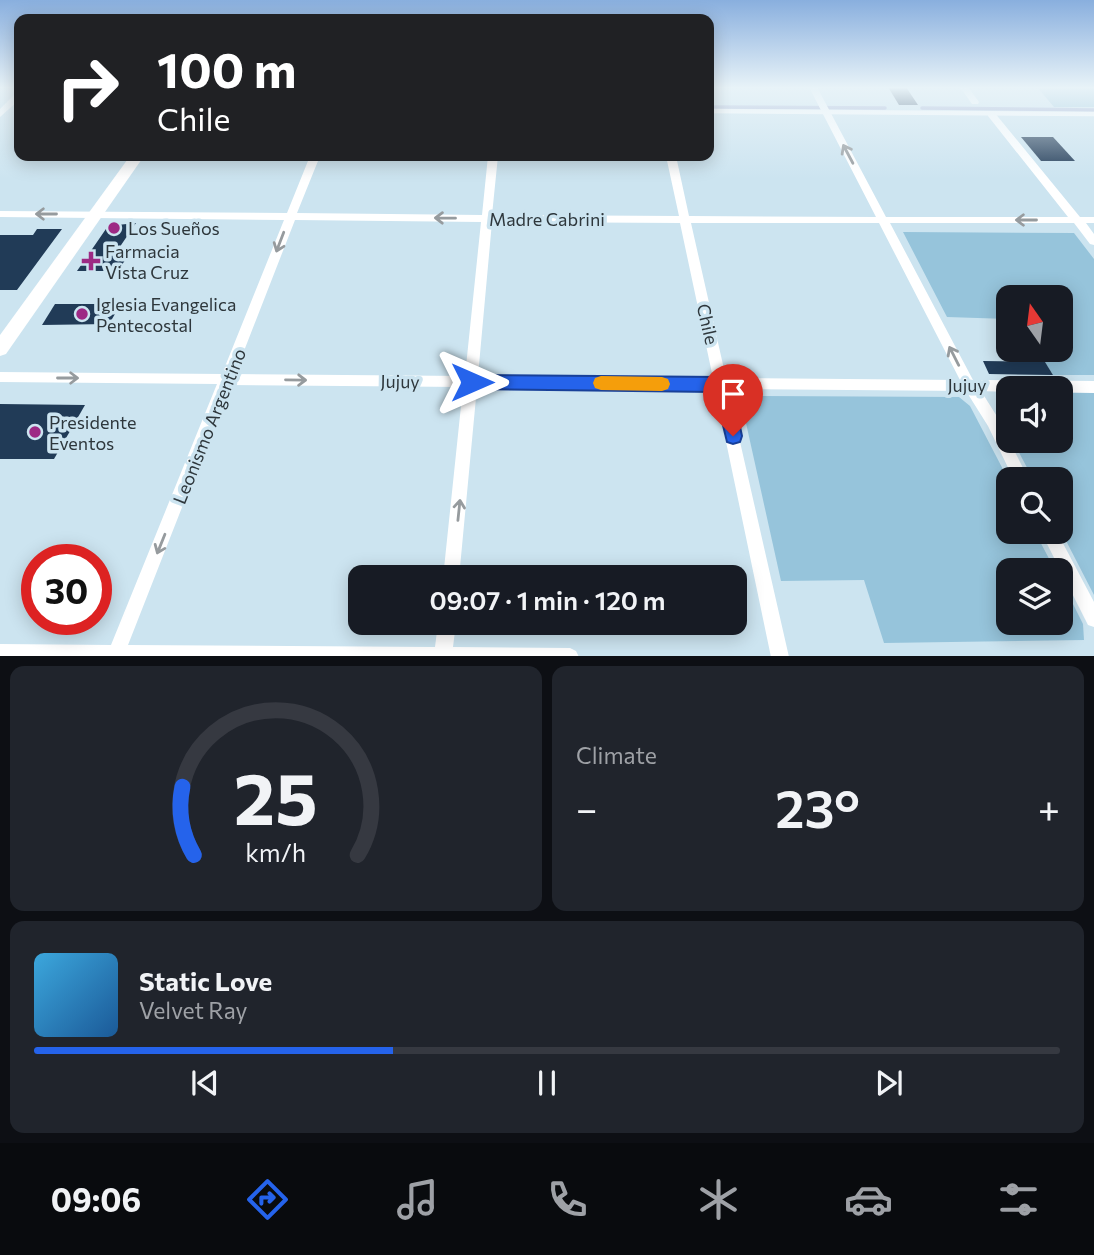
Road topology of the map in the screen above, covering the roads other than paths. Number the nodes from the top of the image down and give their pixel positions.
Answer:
1 (829, 118) edge
2 (994, 118) edge
3 (133, 161) edge
4 (313, 161) edge
5 (492, 161) edge
6 (672, 161) edge
7 (0, 214) edge
8 (96, 214) junction
9 (291, 215) junction
10 (486, 219) junction
11 (1076, 219) junction
12 (685, 220) junction
13 (884, 220) junction
14 (1094, 220) edge
15 (1094, 241) edge
16 (0, 349) edge
17 (0, 377) edge
18 (228, 379) junction
19 (472, 382) junction
20 (722, 384) junction
21 (969, 385) junction
22 (1094, 387) edge
23 (1016, 467) edge
24 (1055, 544) edge
25 (453, 565) edge
26 (1094, 619) edge
27 (446, 635) edge
28 (0, 653) edge
29 (116, 654) edge
30 (443, 656) edge
31 (570, 656) edge
32 (780, 656) edge

13 -> 1 street
2 - 11 street
3 - 8 main road
4 - 9 street, Leonismo Argentino
5 - 10 street
6 - 12 street, Chile
8 -> 7 street, Madre Cabrini
8 - 9 street, Madre Cabrini
8 - 16 main road
10 -> 9 street, Madre Cabrini
9 -> 18 street, Leonismo Argentino
10 - 12 street, Madre Cabrini
10 - 19 street
11 -> 13 street, Madre Cabrini
11 - 14 street, Madre Cabrini
11 - 15 street
12 - 13 street, Madre Cabrini
12 - 20 street, Chile
21 -> 13 street
17 -> 18 street, Jujuy
18 -> 19 street, Jujuy
18 -> 29 street, Leonismo Argentino
19 - 20 street, Jujuy
25 -> 19 street
20 - 21 street, Jujuy
20 - 32 street, Chile
21 - 22 street, Jujuy
21 - 23 street
24 - 26 street
27 - 30 street
28 - 29 street
29 - 30 street
30 - 31 street

